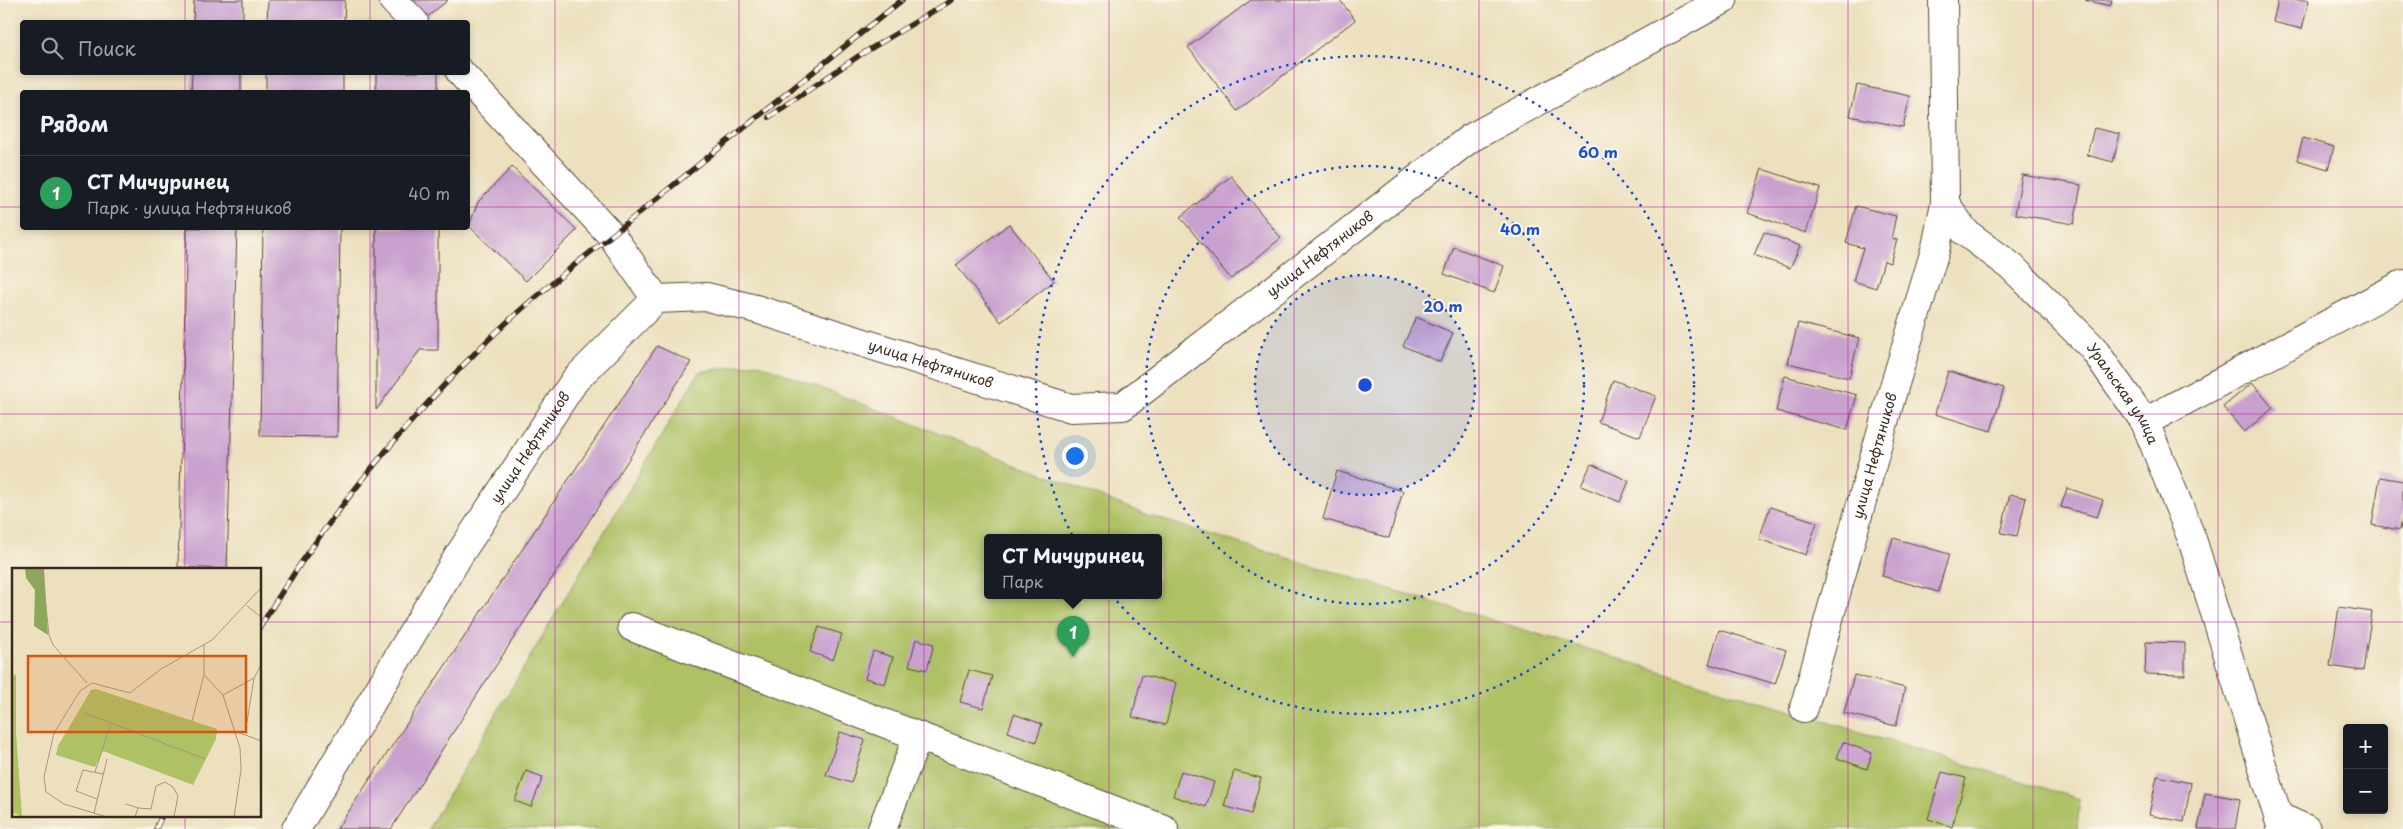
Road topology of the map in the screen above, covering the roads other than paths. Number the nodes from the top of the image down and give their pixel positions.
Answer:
1 (393, 0) edge
2 (1723, 0) edge
3 (1943, 0) edge
4 (412, 20) edge
5 (463, 75) edge
6 (1945, 203) junction
7 (2403, 284) edge
8 (656, 299) junction
9 (2145, 422) junction
10 (632, 627) dead end
11 (1804, 708) dead end
12 (918, 736) junction
13 (2280, 823) edge
14 (296, 829) edge
15 (882, 829) edge
16 (1164, 829) edge
17 (2306, 829) edge

1 - 4 street
2 - 8 street, улица Нефтяников
3 - 6 street
5 - 8 street
6 - 9 street, Уральская улица
6 - 11 street, улица Нефтяников
7 - 9 street
8 - 14 street, улица Нефтяников
9 - 13 street, Уральская улица
10 - 12 street
12 - 15 street
12 - 16 street
13 - 17 street

